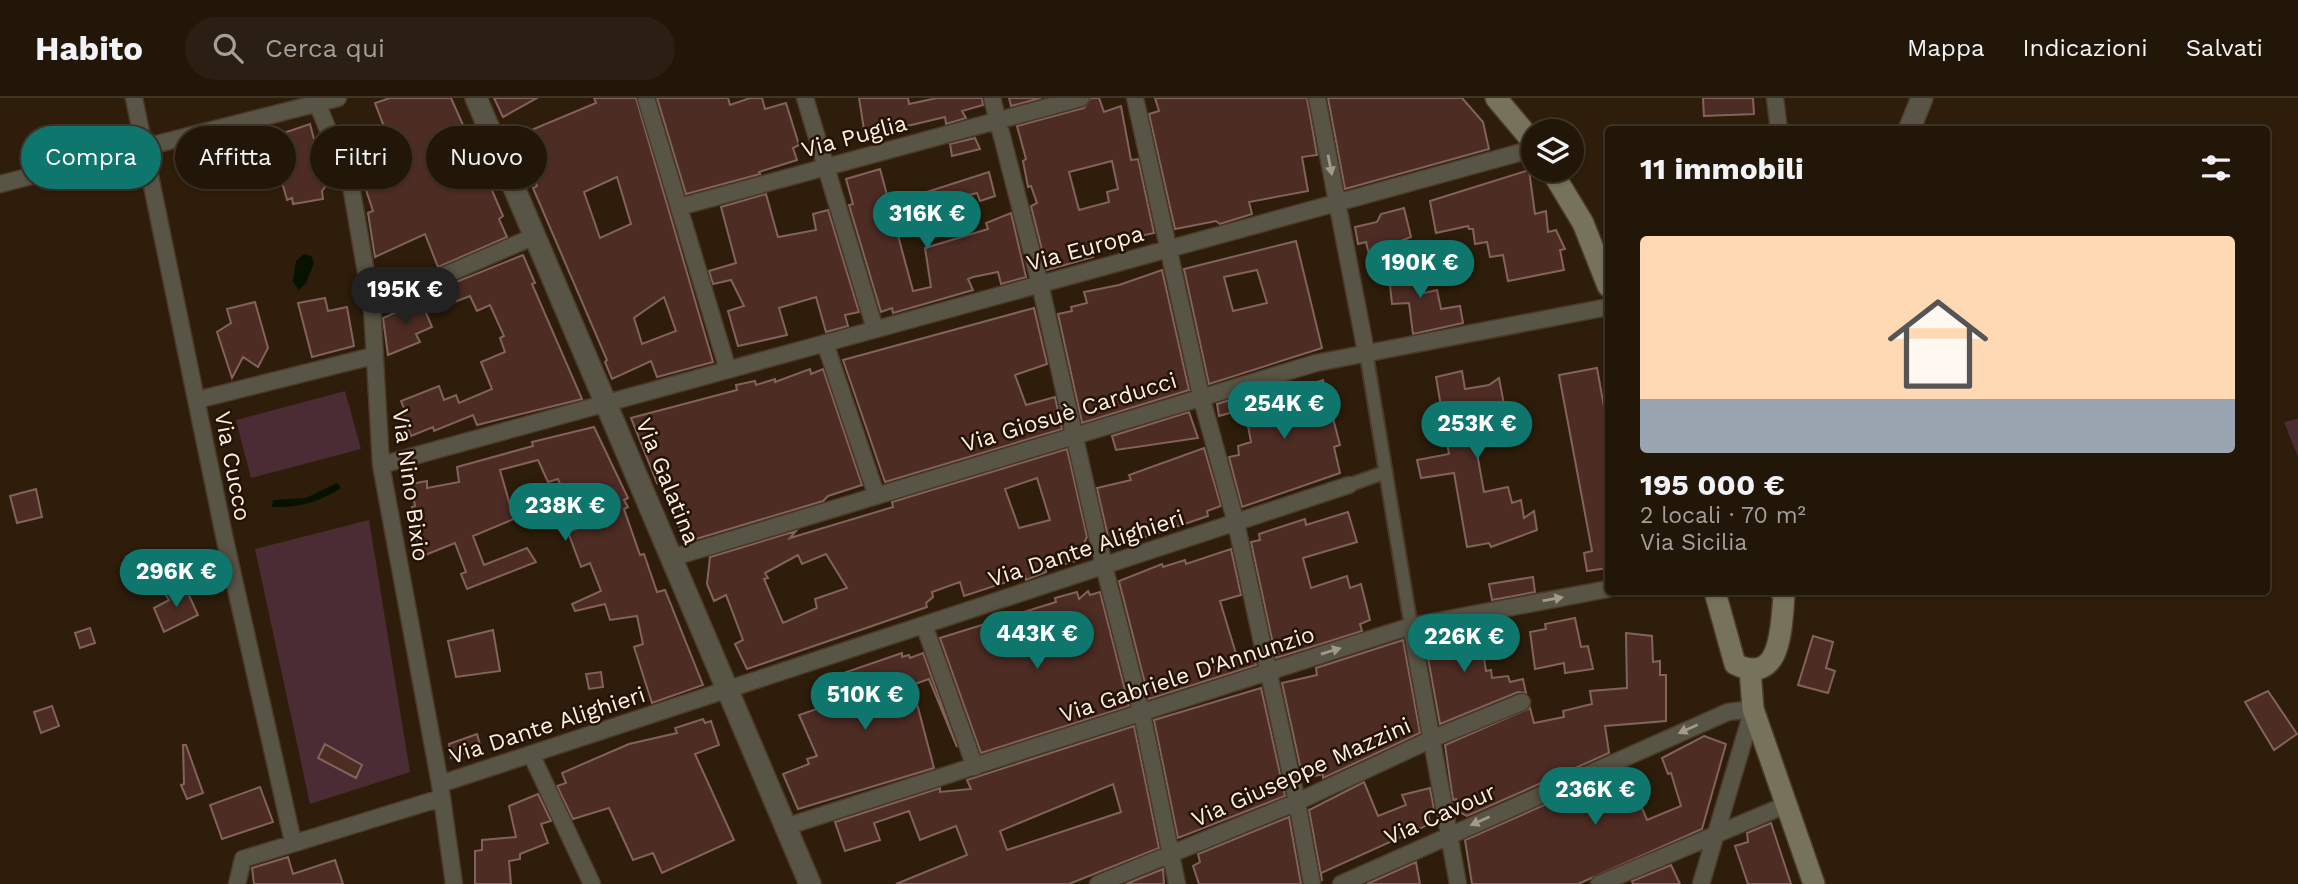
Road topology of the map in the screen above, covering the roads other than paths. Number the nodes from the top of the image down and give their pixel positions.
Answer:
1 (134, 98) edge
2 (338, 98) edge
3 (476, 98) edge
4 (646, 98) edge
5 (805, 98) edge
6 (992, 98) edge
7 (1081, 98) edge
8 (1135, 98) edge
9 (1317, 98) edge
10 (1775, 98) edge
11 (1922, 98) edge
12 (1499, 99) edge
13 (316, 101) edge
14 (997, 121) junction
15 (141, 126) edge
16 (1778, 126) edge
17 (1911, 126) edge
18 (1521, 127) edge
19 (161, 145) edge
20 (1521, 152) edge
21 (826, 166) junction
22 (21, 179) edge
23 (1558, 182) edge
24 (0, 184) edge
25 (154, 189) edge
26 (1338, 202) junction
27 (679, 207) junction
28 (535, 236) junction
29 (1169, 248) junction
30 (1605, 278) edge
31 (1040, 284) junction
32 (372, 307) junction
33 (1605, 308) edge
34 (875, 329) junction
35 (825, 343) junction
36 (1366, 352) junction
37 (373, 356) junction
38 (728, 370) junction
39 (1201, 396) junction
40 (197, 400) junction
41 (608, 402) junction
42 (1073, 436) junction
43 (381, 465) junction
44 (1386, 472) junction
45 (1349, 485) joint
46 (876, 494) junction
47 (1236, 523) junction
48 (671, 558) junction
49 (1104, 566) junction
50 (1605, 590) edge
51 (1716, 595) edge
52 (1783, 595) edge
53 (924, 625) junction
54 (1411, 626) junction
55 (1750, 669) junction
56 (1266, 671) junction
57 (726, 691) junction
58 (1522, 702) dead end
59 (1753, 709) junction
60 (1142, 714) junction
61 (1434, 738) junction
62 (531, 754) junction
63 (975, 767) junction
64 (440, 791) junction
65 (1297, 802) junction
66 (1788, 804) junction
67 (785, 827) junction
68 (1448, 835) junction
69 (1715, 835) junction
70 (293, 842) junction
71 (1170, 854) junction
72 (1105, 883) edge
73 (237, 884) edge
74 (454, 884) edge
75 (592, 884) edge
76 (810, 884) edge
77 (1177, 884) edge
78 (1312, 884) edge
79 (1341, 884) edge
80 (1458, 884) edge
81 (1599, 884) edge
82 (1701, 884) edge
83 (1814, 884) edge

1 - 15 street, Via Cucco
2 - 13 street
3 - 28 street, Via Galatina
4 - 27 street
5 - 21 street
6 - 14 street
7 - 14 street, Via Puglia
8 - 29 street
9 -> 26 street
10 - 16 street
11 - 17 street
12 - 18 main road
13 - 19 street
13 - 32 street, Via Nino Bixio
14 - 21 street, Via Puglia
14 - 31 street
20 - 26 street, Via Europa
21 - 27 street, Via Puglia
21 - 34 street
22 - 24 street
23 - 30 main road
25 - 40 street, Via Cucco
26 - 29 street, Via Europa
26 - 36 street
27 - 38 street
28 - 32 street
28 - 41 street, Via Galatina
29 - 31 street, Via Europa
29 - 39 street
31 - 34 street, Via Europa
31 - 42 street
32 - 37 street, Via Nino Bixio
33 - 36 street, Via Giosuè Carducci
34 - 35 street, Via Europa
35 - 38 street, Via Europa
35 - 46 street
36 - 39 street, Via Giosuè Carducci
36 - 44 street
37 - 40 street
37 - 43 street, Via Nino Bixio
38 - 41 street, Via Europa
39 - 42 street, Via Giosuè Carducci
39 - 47 street
40 - 70 street, Via Cucco
41 - 43 street, Via Europa
41 - 48 street, Via Galatina
42 - 46 street, Via Giosuè Carducci
42 - 49 street
43 - 64 street, Via Nino Bixio
44 - 45 street, Via Dante Alighieri
44 - 54 street
45 - 47 street, Via Dante Alighieri
46 - 48 street, Via Giosuè Carducci
47 - 49 street, Via Dante Alighieri
47 - 56 street
48 - 57 street, Via Galatina
49 - 53 street, Via Dante Alighieri
49 - 60 street
54 -> 50 street, Via Gabriele D'Annunzio
51 - 55 main road
52 - 55 main road
53 - 57 street, Via Dante Alighieri
53 - 63 street
56 -> 54 street, Via Gabriele D'Annunzio
54 - 61 street
55 - 59 main road
56 - 60 street, Via Gabriele D'Annunzio
56 - 65 street
57 - 62 street, Via Dante Alighieri
57 - 67 street, Via Galatina
58 - 61 street, Via Giuseppe Mazzini
59 - 66 main road
59 -> 68 street, Via Cavour
59 - 69 street
60 - 63 street, Via Gabriele D'Annunzio
60 - 71 street
61 - 65 street, Via Giuseppe Mazzini
61 - 68 street
62 - 64 street, Via Dante Alighieri
62 - 75 street
63 - 67 street, Via Gabriele D'Annunzio
64 - 70 street, Via Dante Alighieri
64 - 74 street, Via Nino Bixio
65 - 71 street, Via Giuseppe Mazzini
65 - 78 street
66 - 69 street
66 - 83 main road
67 - 76 street, Via Galatina
68 - 79 street, Via Cavour
68 - 80 street
69 - 81 street
69 - 82 street
70 - 73 street, Via Dante Alighieri
71 - 72 street, Via Giuseppe Mazzini
71 - 77 street

